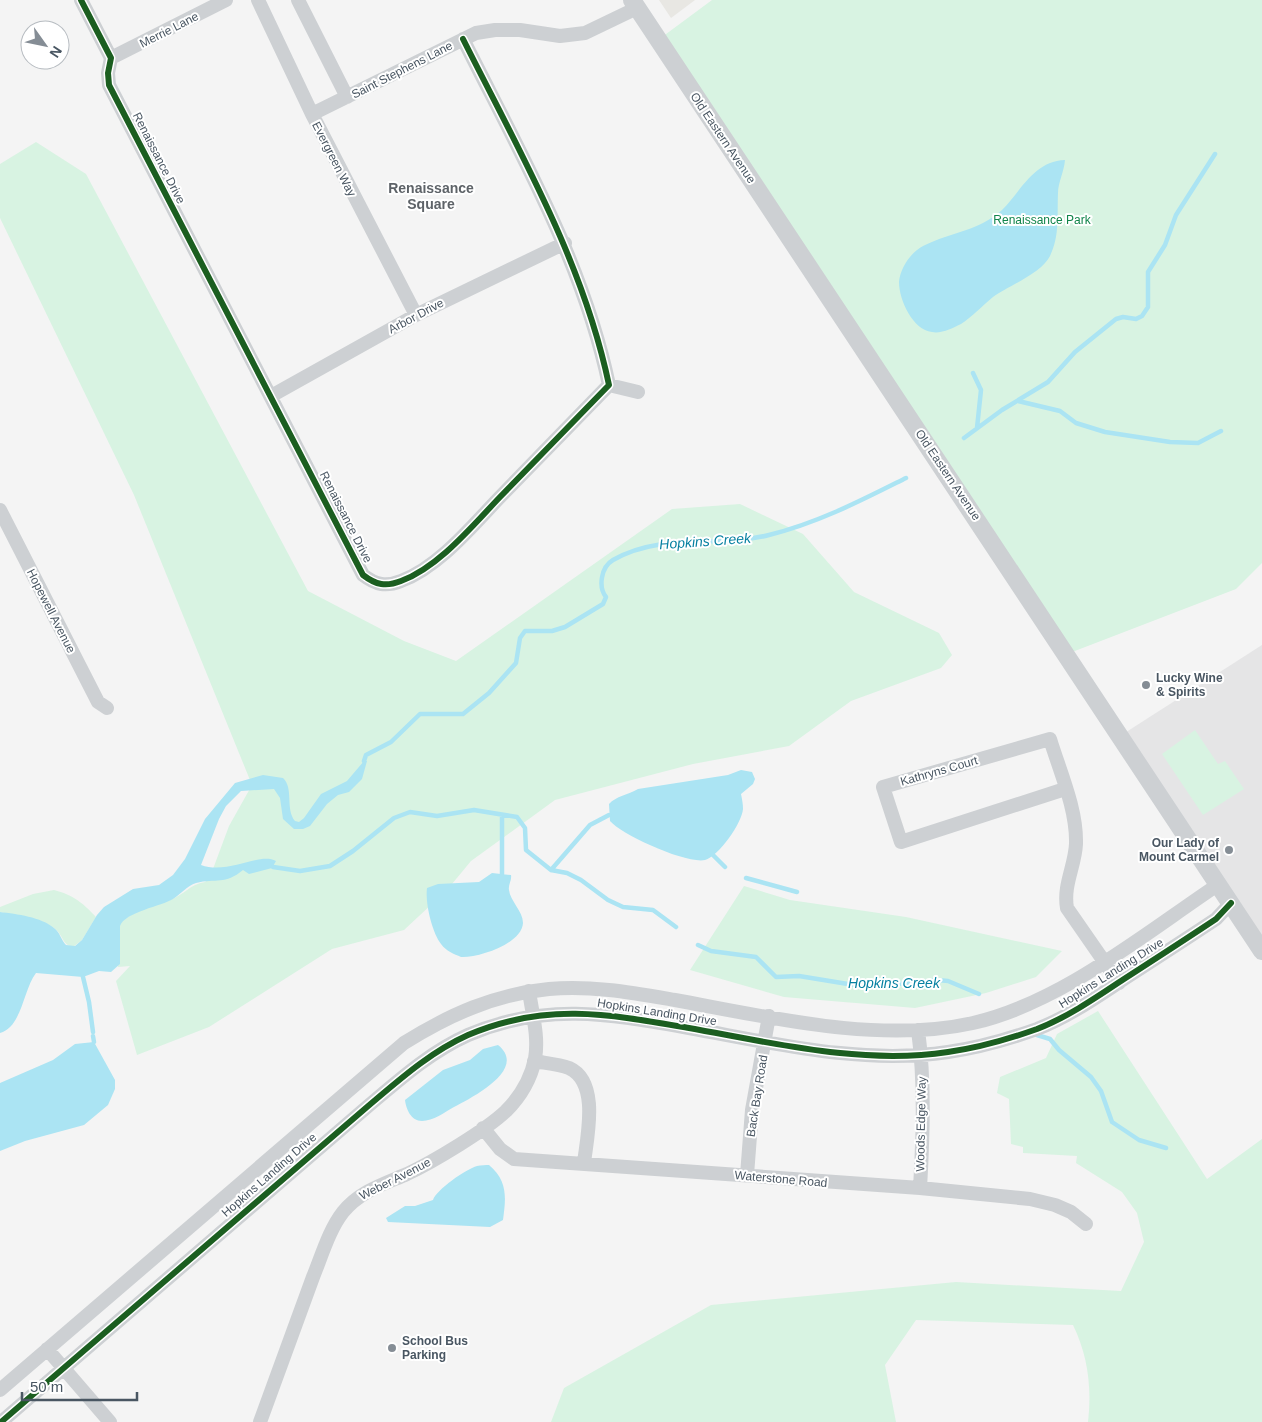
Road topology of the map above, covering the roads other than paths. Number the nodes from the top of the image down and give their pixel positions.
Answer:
1 (81, 0) edge
2 (226, 0) edge
3 (258, 0) edge
4 (298, 0) edge
5 (634, 4) edge
6 (463, 39) junction
7 (111, 58) junction
8 (347, 97) junction
9 (312, 114) junction
10 (565, 243) junction
11 (416, 315) junction
12 (609, 385) junction
13 (638, 392) dead end
14 (272, 396) junction
15 (0, 510) edge
16 (107, 708) dead end
17 (1065, 789) junction
18 (1219, 884) junction
19 (1231, 903) junction
20 (1262, 951) edge
21 (1104, 961) junction
22 (1119, 983) junction
23 (529, 991) junction
24 (533, 1016) junction
25 (769, 1016) junction
26 (918, 1030) junction
27 (766, 1041) junction
28 (922, 1055) junction
29 (534, 1061) junction
30 (484, 1128) junction
31 (584, 1164) junction
32 (747, 1176) junction
33 (920, 1188) junction
34 (1086, 1224) dead end
35 (47, 1349) junction
36 (62, 1368) junction
37 (0, 1390) edge
38 (1, 1422) edge
39 (110, 1422) edge
40 (260, 1422) edge

1 - 7 street
2 - 7 street, Merrie Lane
3 - 9 street, Evergreen Way
4 - 8 street
5 - 6 street, Saint Stephens Lane
5 - 18 street, Old Eastern Avenue
6 - 8 street, Saint Stephens Lane
6 - 10 street
7 - 14 street, Renaissance Drive
8 - 9 street, Saint Stephens Lane
9 - 11 street, Evergreen Way
10 - 11 street, Arbor Drive
10 - 12 street
11 - 14 street, Arbor Drive
12 - 13 street
12 - 14 street, Renaissance Drive
15 - 16 street, Hopewell Avenue
17 - 17 street, Kathryns Court
17 - 21 street, Kathryns Court
18 - 19 street, Old Eastern Avenue
18 - 21 street, Hopkins Landing Drive
19 - 20 street, Old Eastern Avenue
19 - 22 street, Hopkins Landing Drive
21 - 22 street, Kathryns Court
21 - 26 street, Hopkins Landing Drive
22 - 28 street, Hopkins Landing Drive
23 - 24 street, Weber Avenue
23 - 25 street, Hopkins Landing Drive
23 - 35 street, Hopkins Landing Drive
24 - 27 street, Hopkins Landing Drive
24 - 29 street, Weber Avenue
24 - 36 street, Hopkins Landing Drive
25 - 26 street, Hopkins Landing Drive
25 - 27 street, Back Bay Road
26 - 28 street, Woods Edge Way
27 - 28 street, Hopkins Landing Drive
27 - 32 street, Back Bay Road
28 - 33 street, Woods Edge Way
29 - 30 street, Weber Avenue
29 - 31 street
30 - 31 street, Waterstone Road
30 - 40 street, Weber Avenue
31 - 32 street, Waterstone Road
32 - 33 street, Waterstone Road
33 - 34 street, Waterstone Road
35 - 36 street
35 - 37 street, Hopkins Landing Drive
36 - 38 street, Hopkins Landing Drive
36 - 39 street

